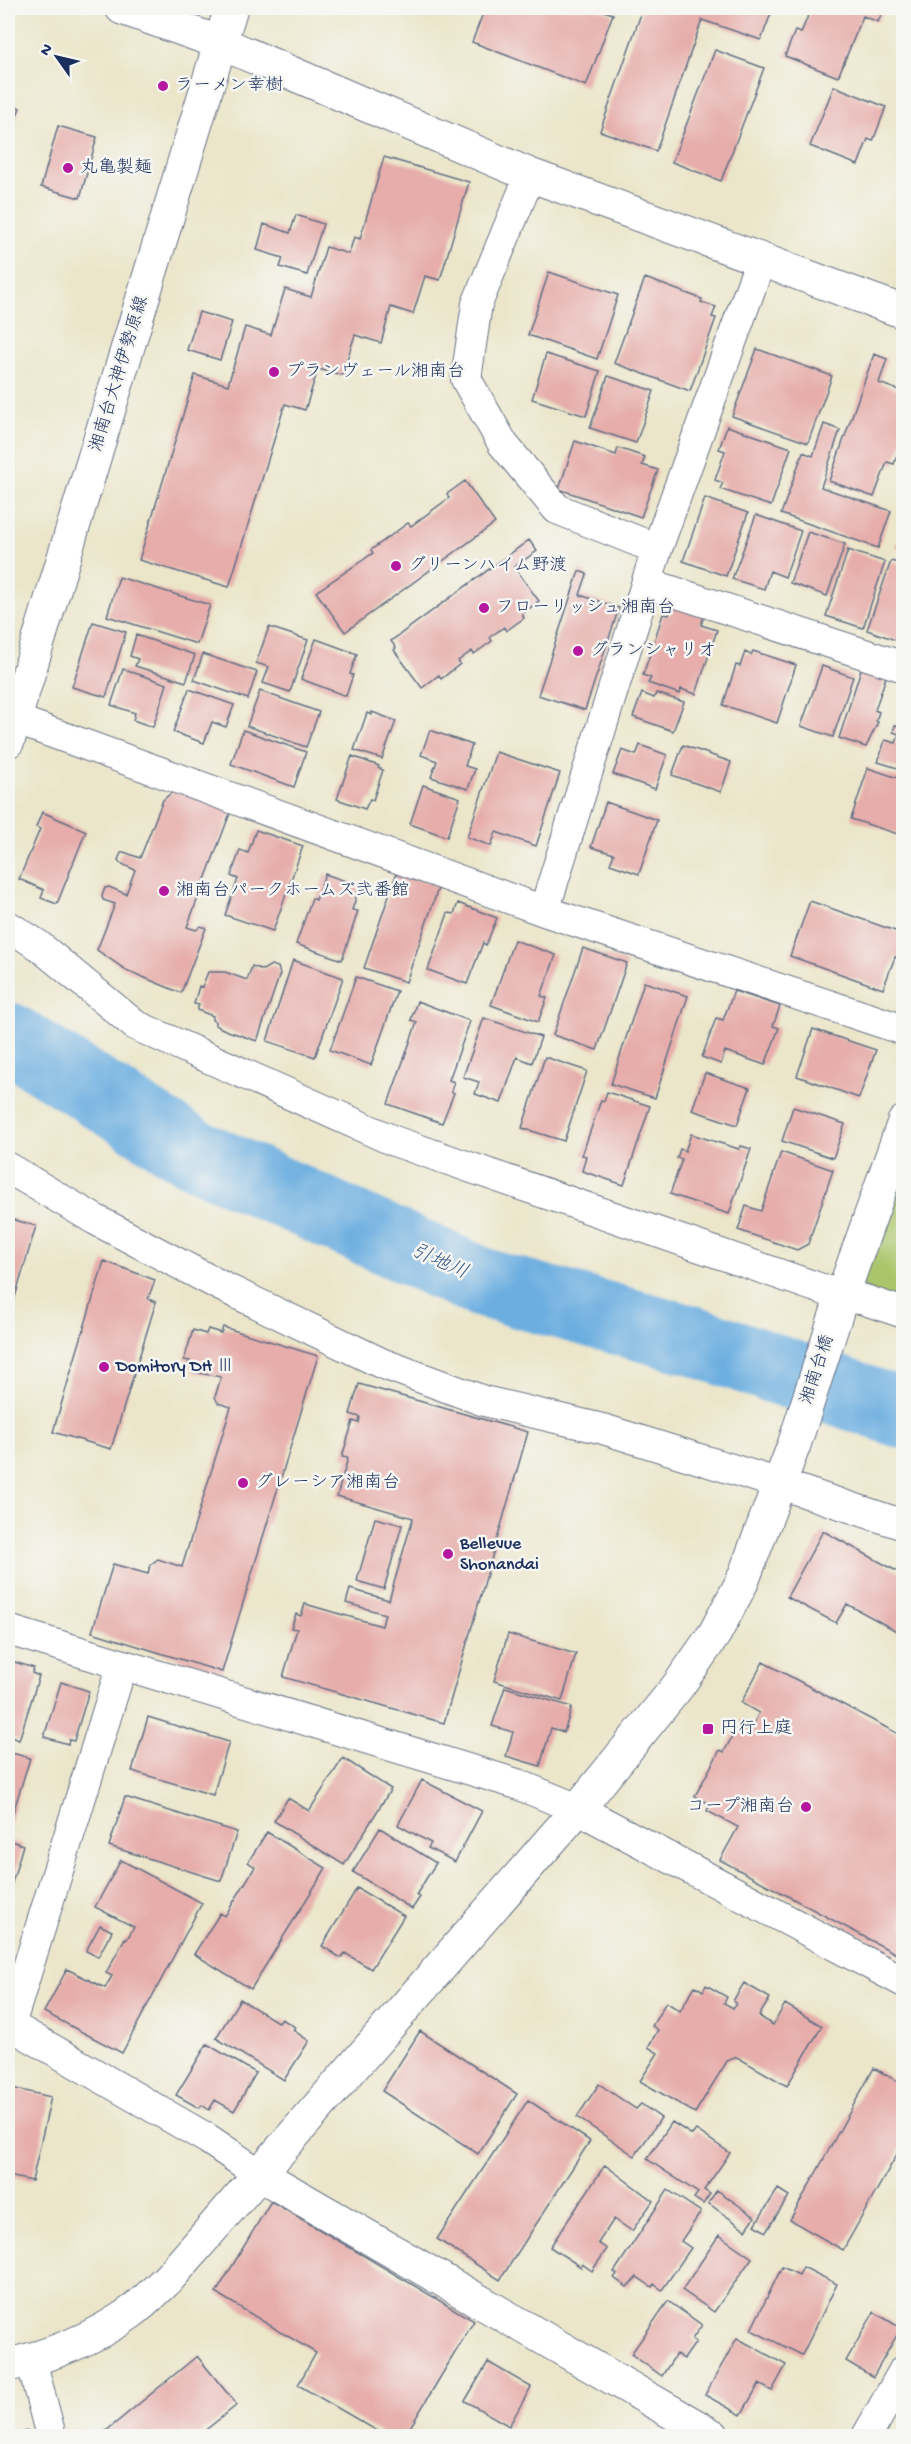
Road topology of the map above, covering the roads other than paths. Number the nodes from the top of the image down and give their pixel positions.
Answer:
1 (122, 8) edge
2 (231, 8) edge
3 (221, 43) junction
4 (530, 176) junction
5 (761, 259) junction
6 (903, 312) edge
7 (657, 549) junction
8 (646, 583) junction
9 (903, 668) edge
10 (11, 730) edge
11 (544, 911) junction
12 (8, 926) edge
13 (903, 1030) edge
14 (903, 1122) edge
15 (8, 1168) edge
16 (842, 1296) junction
17 (903, 1313) edge
18 (780, 1484) junction
19 (903, 1525) edge
20 (8, 1630) edge
21 (122, 1665) junction
22 (578, 1809) junction
23 (903, 1982) edge
24 (259, 2174) junction
25 (19, 2362) edge
26 (903, 2370) edge
27 (51, 2436) edge
28 (713, 2436) edge
29 (867, 2436) edge

1 - 3 street
2 - 3 street, 湘南台大神伊勢原線
3 - 4 street
3 - 10 street, 湘南台大神伊勢原線
4 - 5 street
4 - 7 street
5 - 6 street
5 - 7 street
7 - 8 street
8 - 9 street
8 - 11 street
10 - 11 street
11 - 13 street
12 - 16 street
14 - 16 street, 湘南台橋
15 - 18 street
16 - 17 street
16 - 18 street, 湘南台橋
18 - 19 street
18 - 22 street, 湘南台橋
20 - 21 street
21 - 22 street
21 - 24 street
22 - 23 street
22 - 24 street, 湘南台橋
24 - 25 street, 湘南台橋
24 - 28 street
25 - 27 street
26 - 29 street

